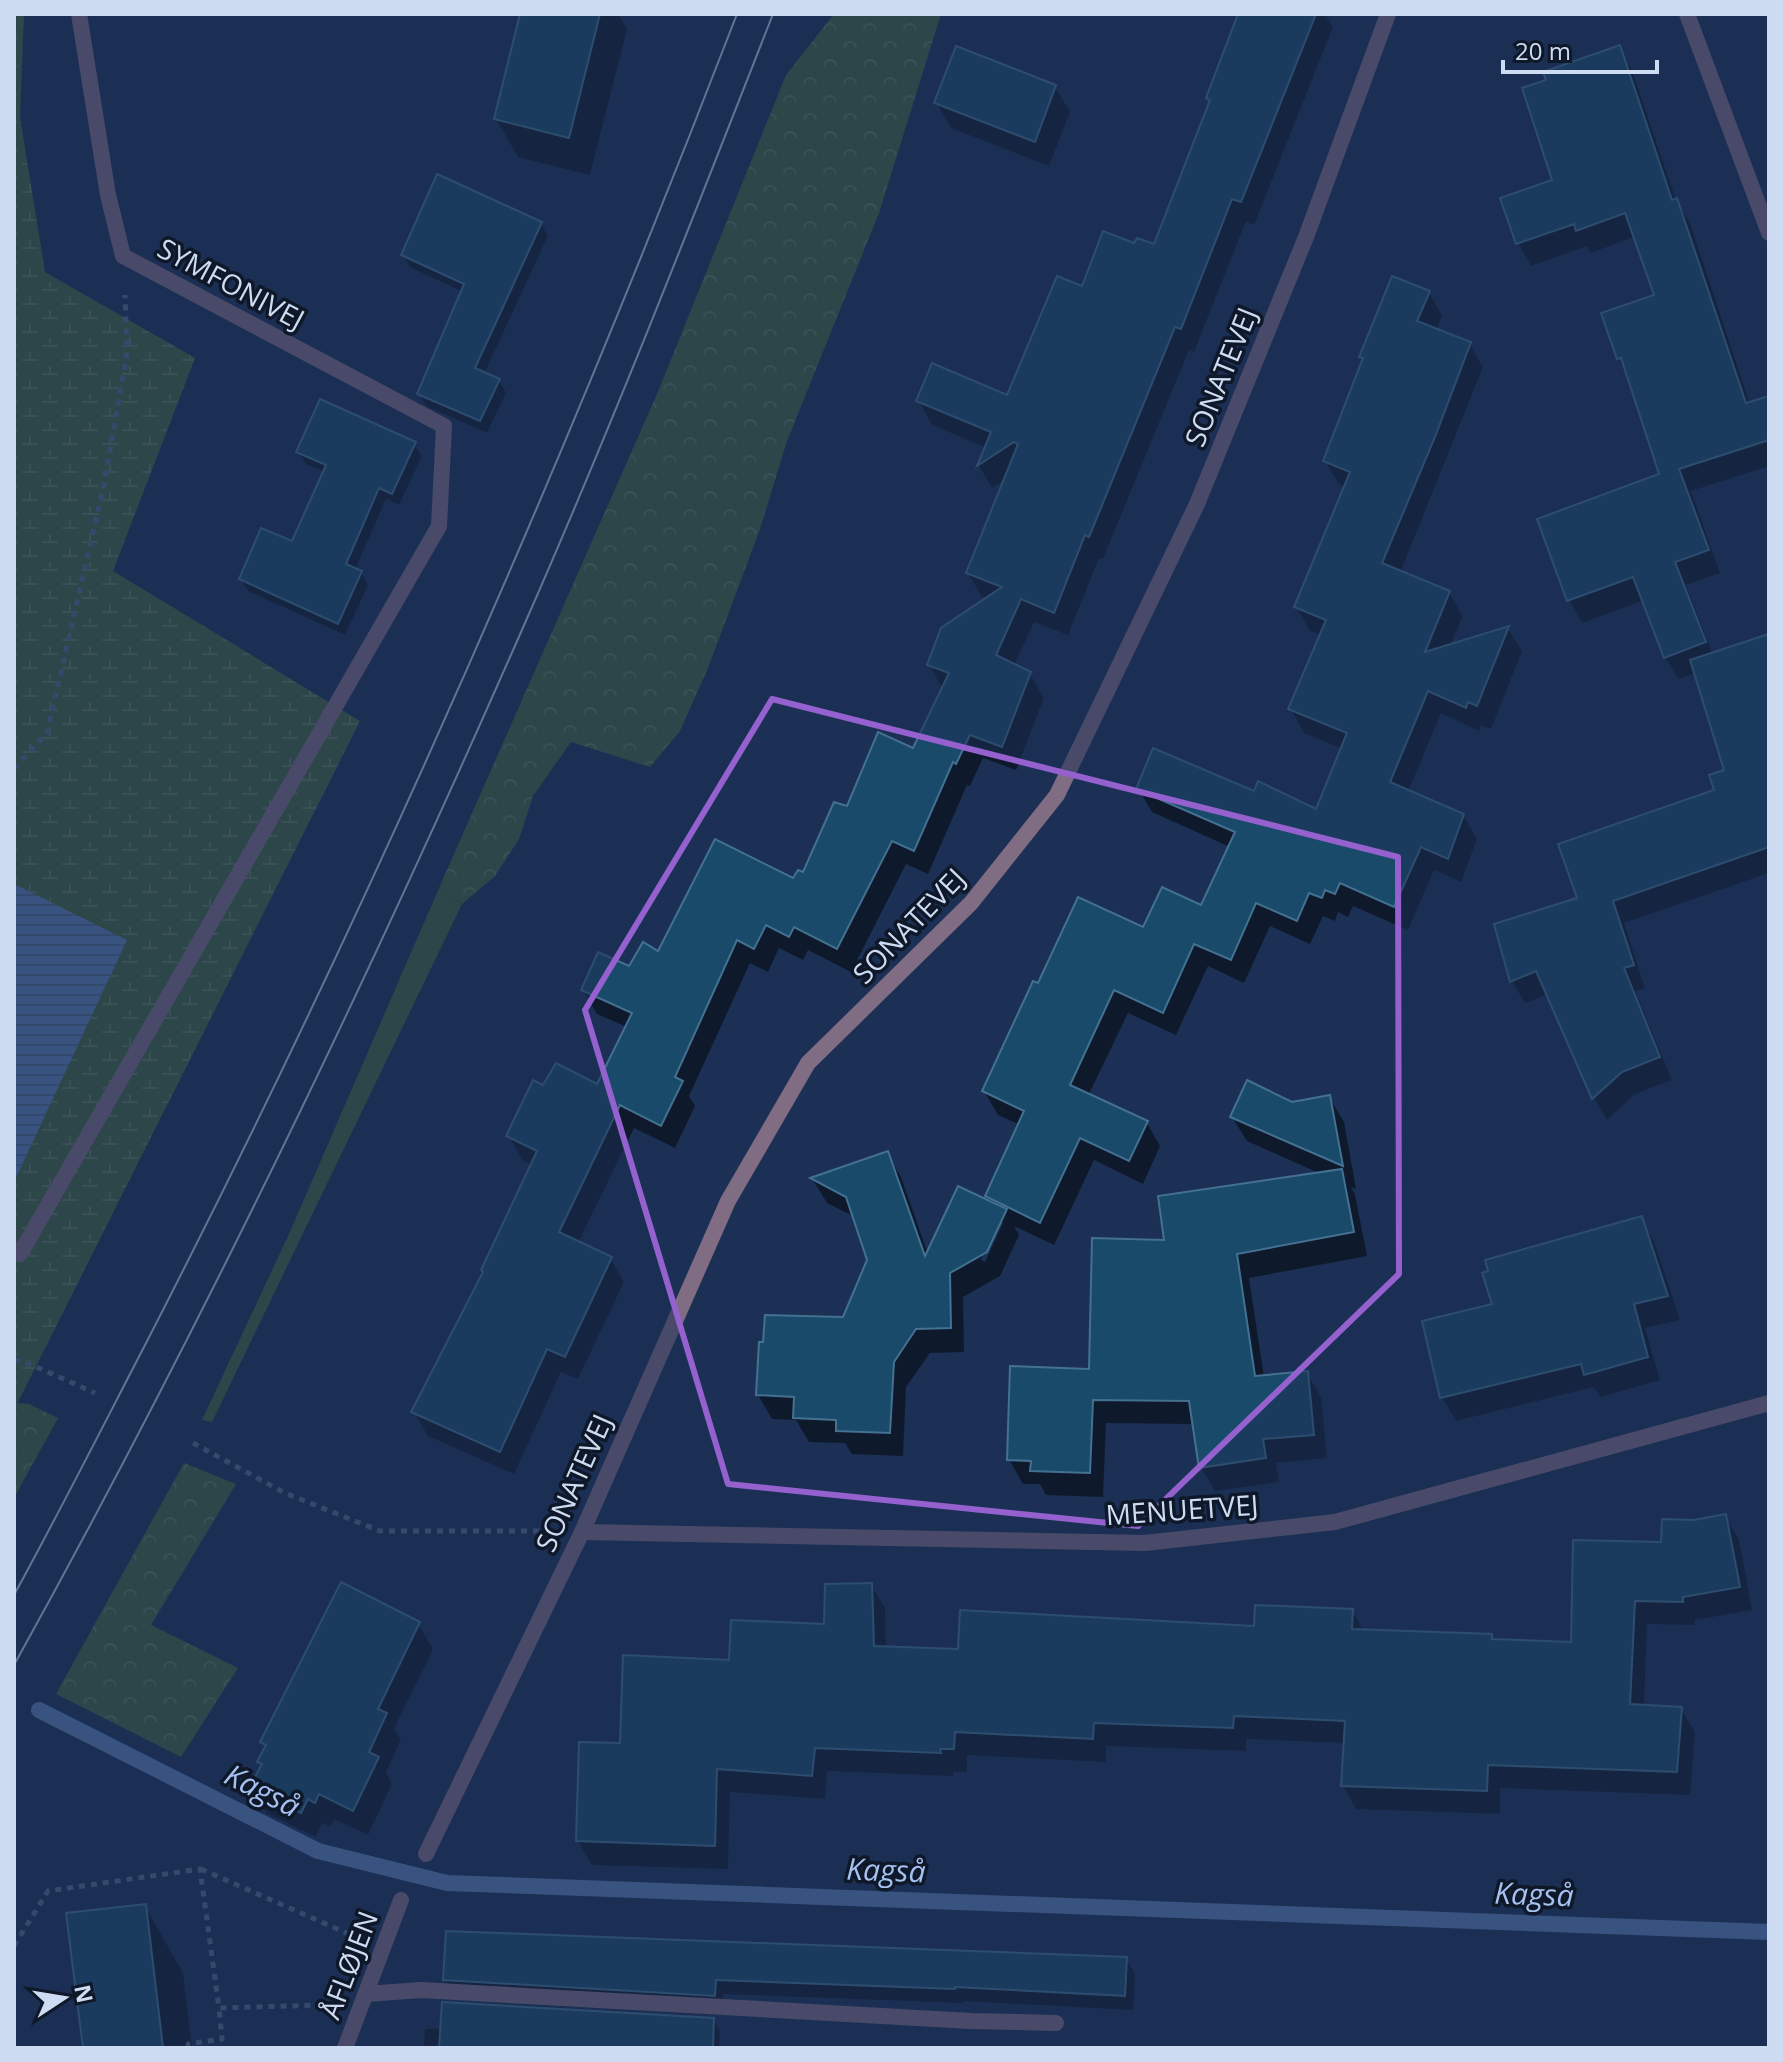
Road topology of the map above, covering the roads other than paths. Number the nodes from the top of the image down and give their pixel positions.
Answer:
1 (79, 14) edge
2 (1388, 14) edge
3 (1687, 14) edge
4 (1769, 233) edge
5 (14, 1251) edge
6 (1769, 1403) edge
7 (582, 1532) junction
8 (426, 1854) dead end
9 (401, 1900) dead end
10 (364, 1999) junction
11 (1056, 2023) dead end
12 (345, 2048) edge

1 - 5 street, SYMFONIVEJ
2 - 7 street, SONATEVEJ
3 - 4 street
6 - 7 street, MENUETVEJ
7 - 8 street, SONATEVEJ
9 - 10 street, ÅFLØJEN
10 - 11 street
10 - 12 street, ÅFLØJEN

